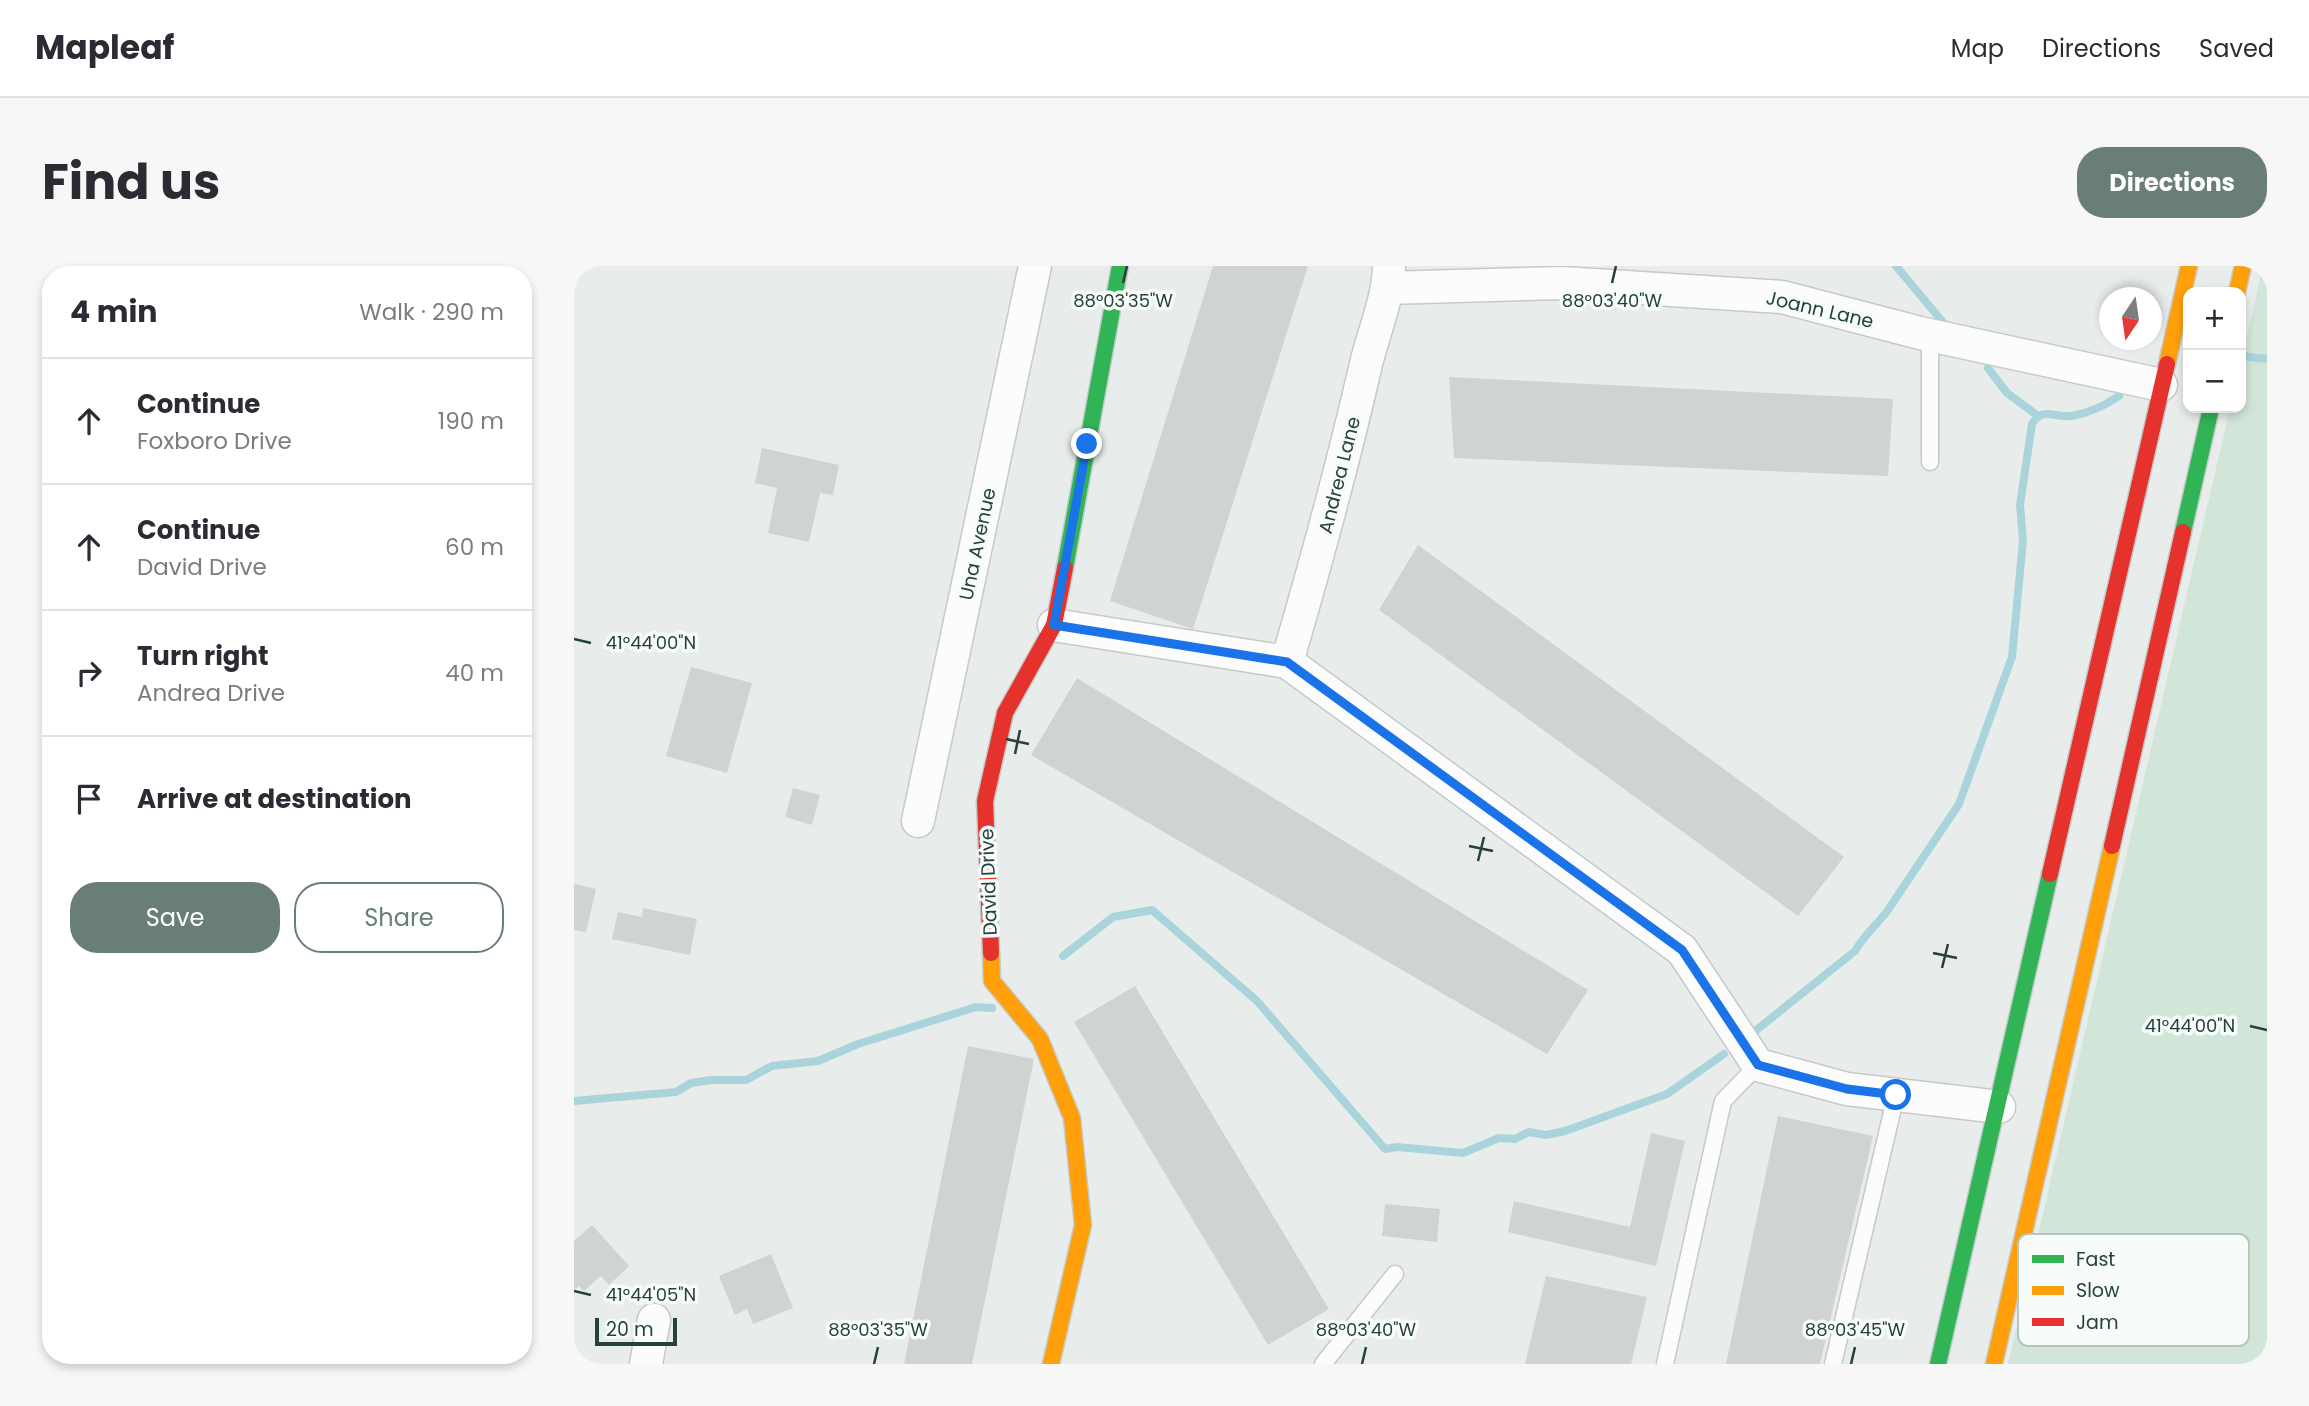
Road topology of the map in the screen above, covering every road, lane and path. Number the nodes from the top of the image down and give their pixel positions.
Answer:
1 (1035, 266) edge
2 (1120, 266) edge
3 (2189, 266) edge
4 (2243, 266) edge
5 (1388, 277) edge
6 (2238, 287) edge
7 (1930, 336) junction
8 (2161, 385) junction
9 (2210, 413) edge
10 (1930, 462) dead end
11 (1054, 625) junction
12 (1287, 662) junction
13 (918, 821) dead end
14 (1758, 1065) junction
15 (1896, 1095) junction
16 (1999, 1107) junction
17 (2024, 1234) edge
18 (2018, 1258) edge
19 (1395, 1274) dead end
20 (654, 1320) dead end
21 (646, 1364) edge
22 (1051, 1364) edge
23 (1324, 1364) edge
24 (1665, 1364) edge
25 (1833, 1364) edge
26 (1938, 1364) edge
27 (1994, 1364) edge

1 - 13 street, Una Avenue
2 - 11 main road, David Drive
3 - 8 main road
4 - 6 main road
5 - 7 street, Joann Lane
5 - 12 street, Andrea Lane
7 - 8 street, Joann Lane
7 - 10 lane
8 - 16 main road
9 - 17 main road
11 - 12 street
11 - 22 main road, David Drive
12 - 14 street
14 - 15 street
14 - 24 lane
15 - 16 street
15 - 25 lane
16 - 26 main road
18 - 27 main road
19 - 23 lane
20 - 21 street

